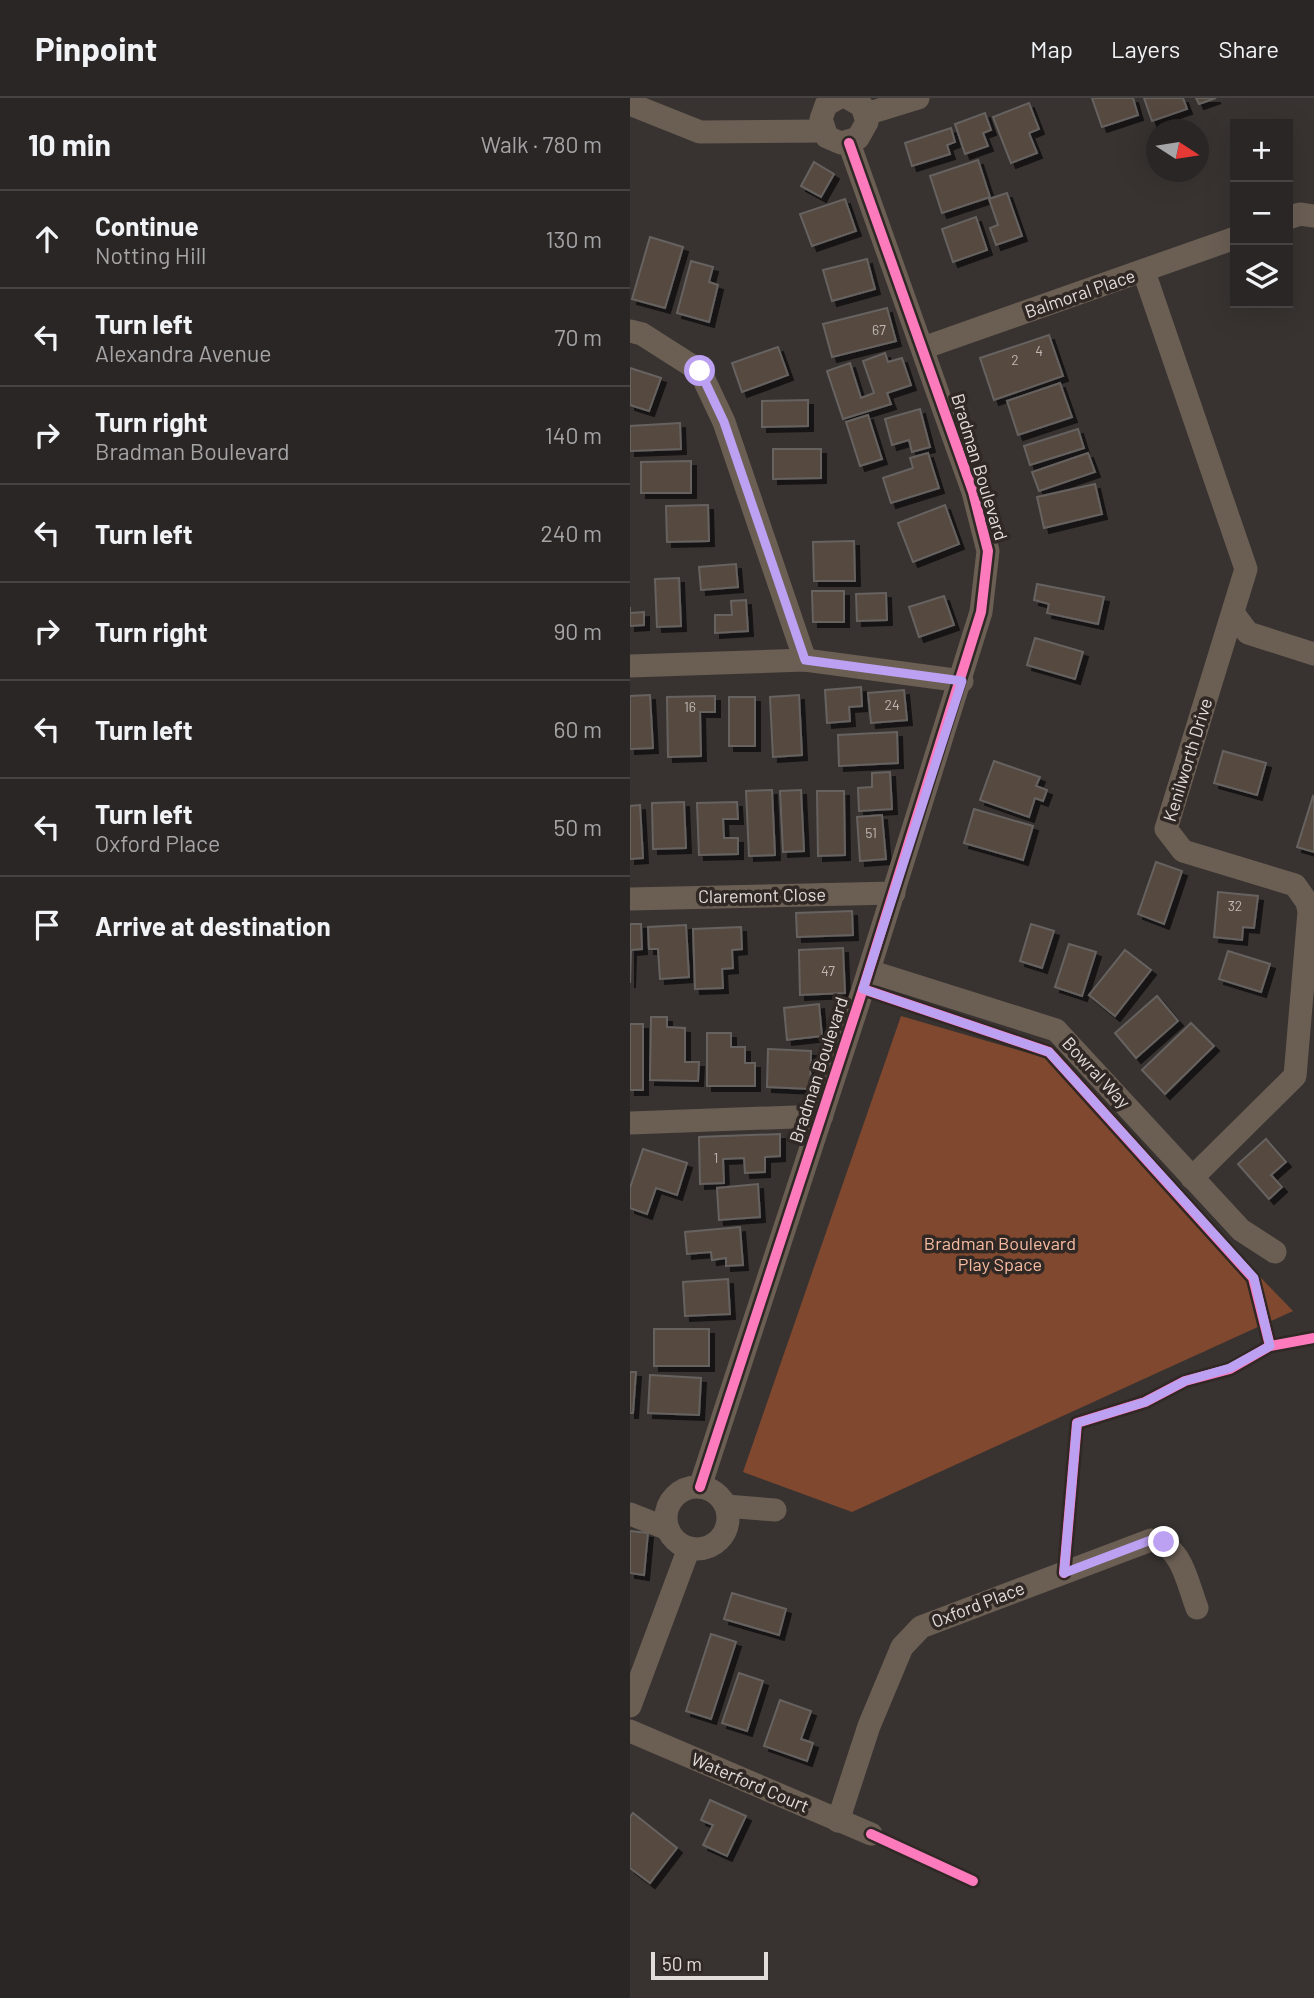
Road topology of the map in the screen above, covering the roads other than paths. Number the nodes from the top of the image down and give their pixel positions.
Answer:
1 (838, 98) edge
2 (848, 98) edge
3 (918, 98) edge
4 (630, 104) edge
5 (866, 114) junction
6 (823, 131) junction
7 (849, 143) junction
8 (1314, 215) edge
9 (1293, 216) edge
10 (1230, 240) edge
11 (1144, 272) junction
12 (630, 331) edge
13 (923, 348) junction
14 (1233, 613) junction
15 (1314, 654) edge
16 (805, 660) junction
17 (630, 666) edge
18 (962, 681) junction
19 (894, 892) junction
20 (630, 899) edge
21 (869, 971) junction
22 (822, 1116) junction
23 (630, 1123) edge
24 (1192, 1178) junction
25 (1275, 1252) dead end
26 (700, 1487) junction
27 (671, 1501) junction
28 (630, 1506) edge
29 (726, 1506) junction
30 (775, 1510) dead end
31 (630, 1514) edge
32 (668, 1529) junction
33 (689, 1548) junction
34 (1197, 1608) dead end
35 (630, 1706) edge
36 (630, 1731) edge
37 (838, 1821) junction
38 (871, 1834) dead end

1 - 6 street
2 - 5 street
3 - 5 street
4 - 6 street
5 - 7 street
6 - 7 street
7 - 13 street, Bradman Boulevard
8 - 9 street
10 - 11 street, Balmoral Place
11 - 13 street, Balmoral Place
11 - 14 street, Kenilworth Drive
12 - 16 street
13 - 18 street, Bradman Boulevard
14 - 15 street
14 - 24 street, Kenilworth Drive
16 - 17 street
16 - 18 street
18 - 19 street, Bradman Boulevard
19 - 20 street, Claremont Close
19 - 21 street, Bradman Boulevard
21 - 22 street, Bradman Boulevard
21 - 24 street, Bowral Way
22 - 23 street
22 - 26 street, Bradman Boulevard
24 - 25 street, Bowral Way
26 - 27 street
26 - 29 street
27 - 28 street
27 - 32 street
29 - 30 street
29 - 33 street
31 - 32 street
32 - 33 street
33 - 35 street
34 - 37 street, Oxford Place
36 - 37 street, Waterford Court
37 - 38 street, Waterford Court

